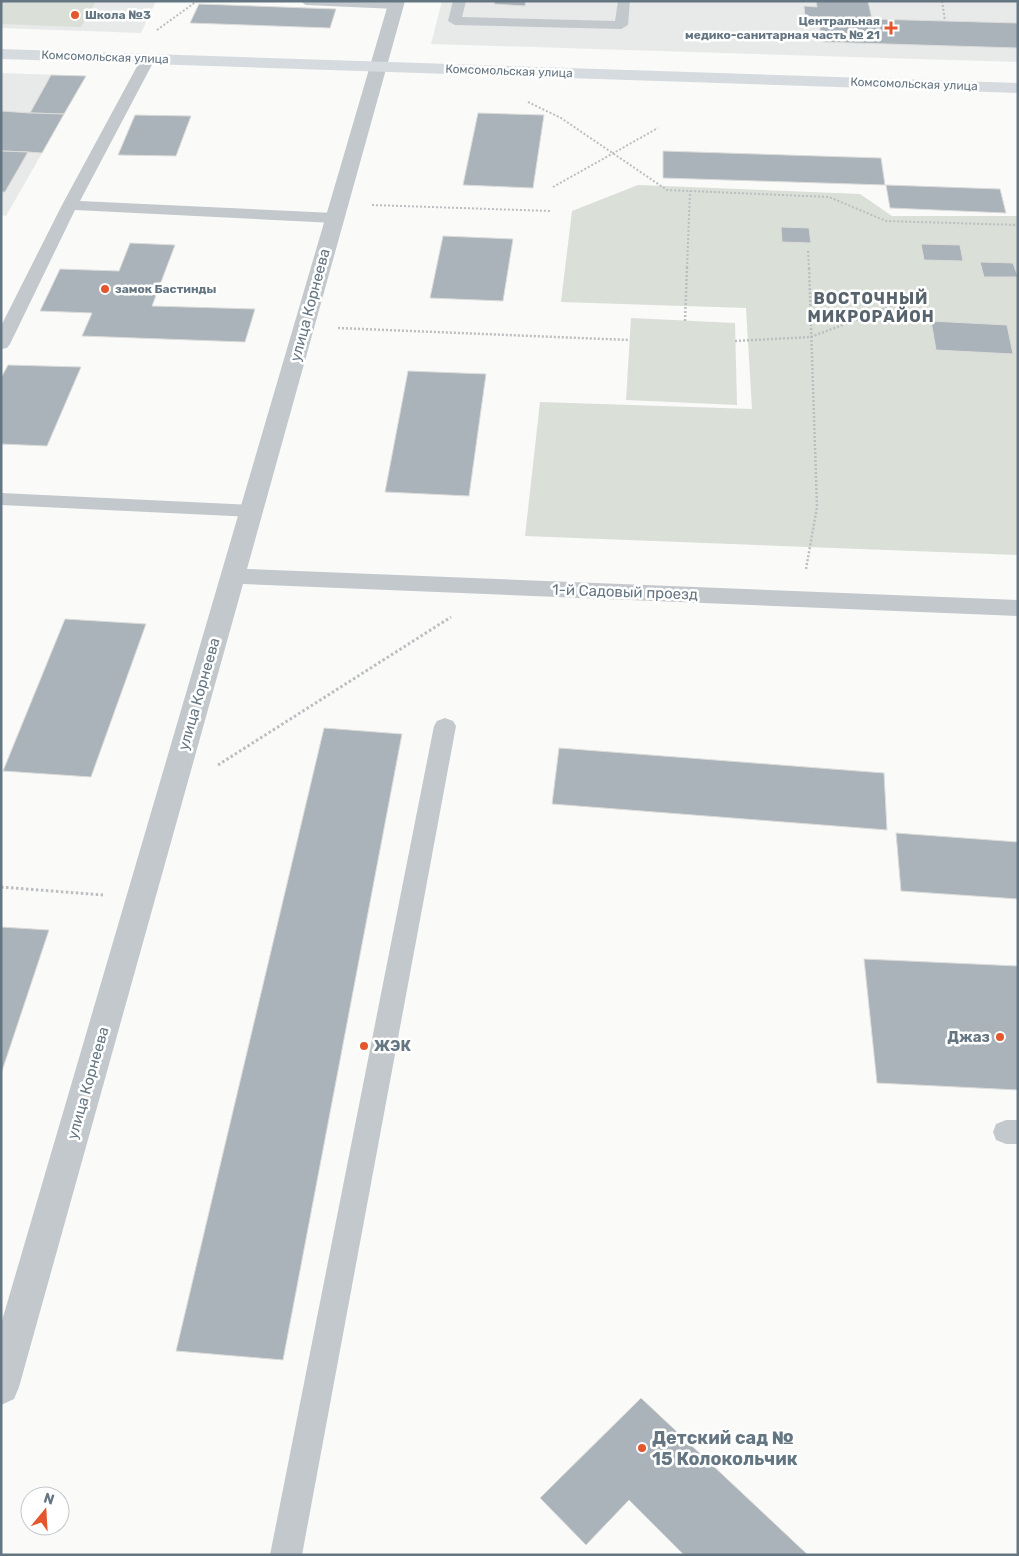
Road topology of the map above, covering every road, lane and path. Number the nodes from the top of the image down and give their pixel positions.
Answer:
1 (197, 1) edge
2 (306, 1) edge
3 (460, 1) edge
4 (624, 1) edge
5 (942, 1) edge
6 (396, 3) edge
7 (945, 21) dead end
8 (156, 30) dead end
9 (1, 54) edge
10 (148, 59) junction
11 (377, 66) junction
12 (1018, 88) edge
13 (520, 98) dead end
14 (658, 128) dead end
15 (614, 152) junction
16 (553, 187) dead end
17 (690, 191) junction
18 (70, 205) junction
19 (372, 205) dead end
20 (550, 211) dead end
21 (334, 218) junction
22 (1018, 225) edge
23 (808, 251) dead end
24 (926, 293) dead end
25 (685, 321) dead end
26 (337, 328) dead end
27 (811, 337) junction
28 (629, 340) dead end
29 (735, 341) dead end
30 (1, 344) edge
31 (1, 499) edge
32 (253, 511) junction
33 (233, 576) junction
34 (500, 587) junction
35 (799, 599) junction
36 (1018, 608) edge
37 (445, 726) dead end
38 (170, 796) junction
39 (1, 887) edge
40 (109, 895) dead end
41 (1, 1387) edge
42 (286, 1555) edge

1 - 8 path
2 - 6 lane
3 - 4 lane
5 - 7 path
6 - 11 street, улица Корнеева
9 - 10 street, Комсомольская улица
10 - 11 street, Комсомольская улица
10 - 18 lane
11 - 12 street, Комсомольская улица
11 - 21 street, улица Корнеева
13 - 15 path
14 - 15 path
15 - 16 path
15 - 17 path
17 - 22 path
17 - 25 path
18 - 21 lane
18 - 30 lane
19 - 20 path
21 - 32 street, улица Корнеева
23 - 27 path
24 - 27 path
26 - 28 path
27 - 29 path
27 - 35 path
31 - 32 lane
32 - 33 street, улица Корнеева
33 - 34 street, 1-й Садовый проезд
33 - 38 street, улица Корнеева
34 - 35 street, 1-й Садовый проезд
34 - 38 path
35 - 36 street, 1-й Садовый проезд
37 - 42 lane
38 - 41 street, улица Корнеева
39 - 40 path

